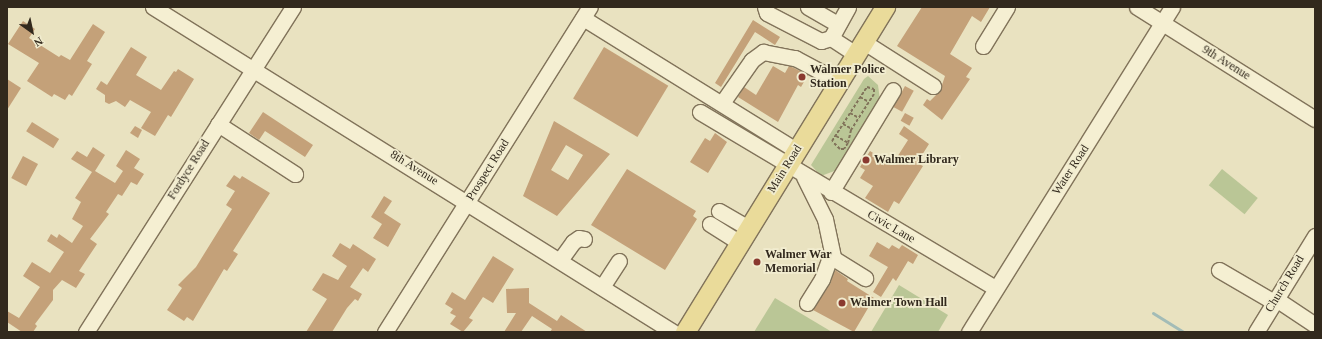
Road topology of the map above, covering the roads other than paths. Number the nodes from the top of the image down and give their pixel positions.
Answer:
1 (153, 7) edge
2 (293, 7) edge
3 (765, 7) edge
4 (808, 7) edge
5 (848, 7) edge
6 (885, 7) edge
7 (1007, 7) edge
8 (1137, 7) edge
9 (1172, 7) edge
10 (586, 13) edge
11 (1162, 23) junction
12 (837, 24) junction
13 (831, 38) junction
14 (983, 46) dead end
15 (860, 48) junction
16 (253, 68) junction
17 (840, 82) junction
18 (933, 86) dead end
19 (893, 90) dead end
20 (722, 103) junction
21 (700, 112) dead end
22 (1315, 119) edge
23 (218, 124) junction
24 (795, 163) junction
25 (295, 174) dead end
26 (831, 192) junction
27 (467, 202) junction
28 (719, 211) dead end
29 (710, 224) dead end
30 (744, 235) junction
31 (1315, 236) edge
32 (584, 239) dead end
33 (831, 254) junction
34 (560, 260) junction
35 (619, 261) dead end
36 (1219, 270) dead end
37 (865, 278) dead end
38 (602, 287) junction
39 (996, 288) junction
40 (1275, 301) junction
41 (807, 303) dead end
42 (1315, 325) edge
43 (972, 331) edge
44 (86, 332) edge
45 (385, 332) edge
46 (673, 332) edge
47 (685, 332) edge
48 (1256, 332) edge

1 - 16 street, 8th Avenue
2 - 16 street, Fordyce Road
3 - 13 street
4 - 12 street
5 - 12 street
6 - 15 main road, Main Road
7 - 14 street
8 - 11 street, 9th Avenue
9 - 11 street, Water Road
10 - 20 street
10 - 27 street, Prospect Road
11 - 22 street, 9th Avenue
11 - 39 street, Water Road
12 - 13 street
13 - 15 street
15 - 17 main road, Main Road
15 - 18 street
16 - 23 street, Fordyce Road
16 - 27 street, 8th Avenue
17 - 20 street
17 - 24 main road, Main Road
19 - 26 street
20 - 24 street
21 - 24 street
23 - 25 street
23 - 44 street, Fordyce Road
24 - 26 street, Civic Lane
24 - 30 main road, Main Road
24 - 33 street
26 - 39 street, Civic Lane
27 - 34 street, 8th Avenue
27 - 45 street, Prospect Road
28 - 30 street
29 - 30 street
30 - 47 main road, Main Road
31 - 40 street, Church Road
32 - 34 street
33 - 37 street
33 - 41 street
34 - 38 street, 8th Avenue
35 - 38 street
36 - 40 street
38 - 46 street, 8th Avenue
39 - 43 street, Water Road
40 - 42 street
40 - 48 street, Church Road

